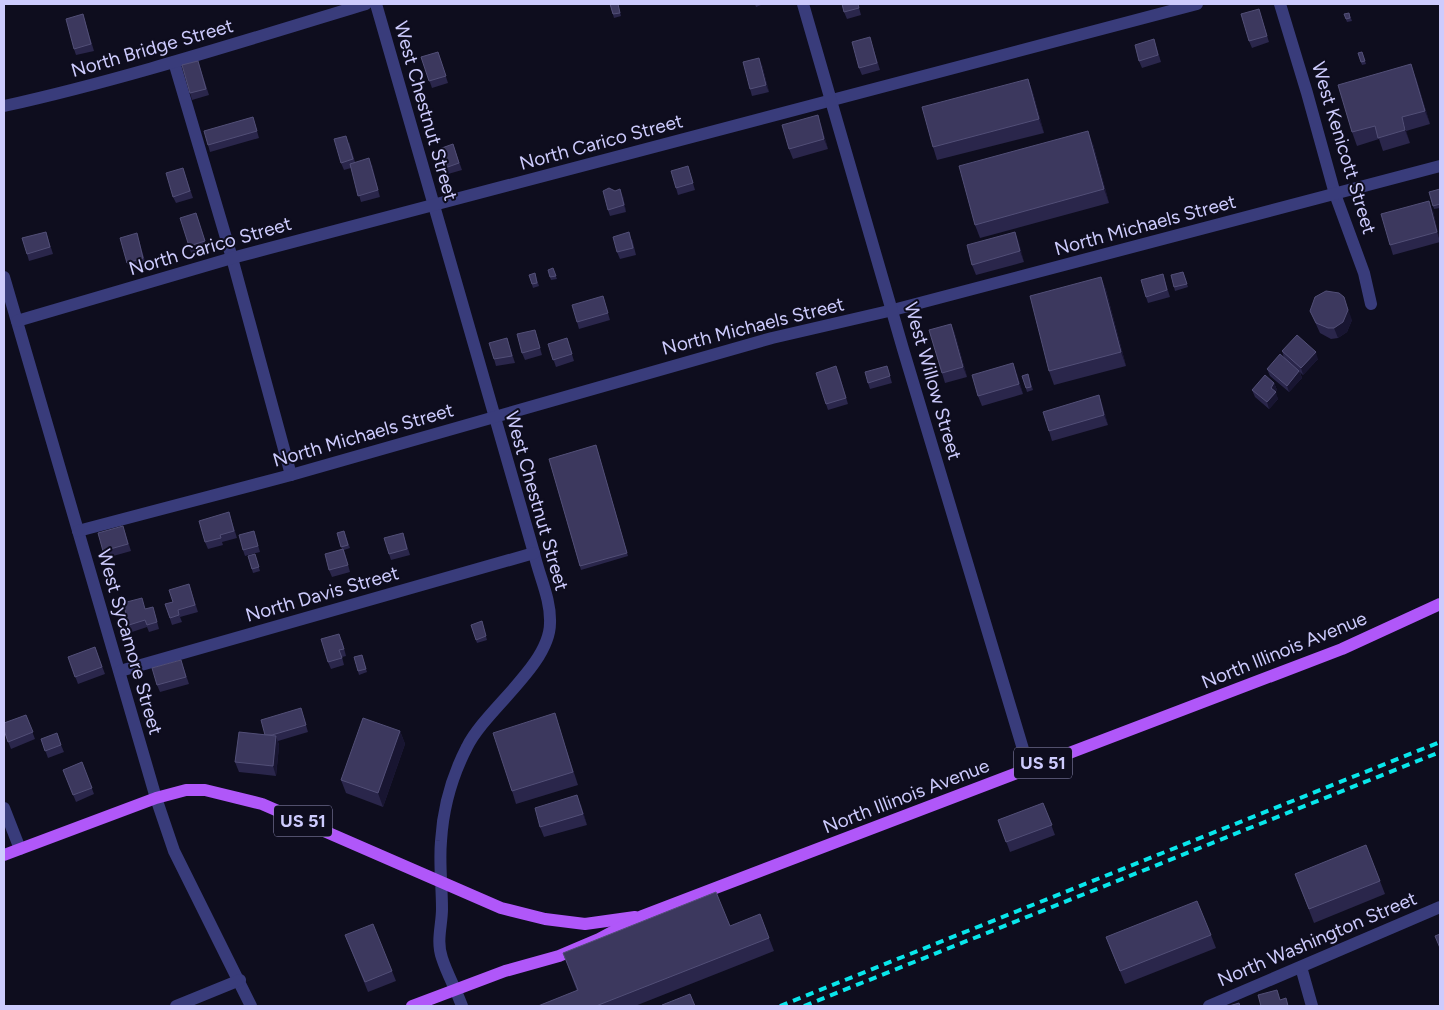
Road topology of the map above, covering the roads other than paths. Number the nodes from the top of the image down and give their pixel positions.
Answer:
1 (366, 4) edge
2 (376, 4) edge
3 (803, 4) edge
4 (1197, 4) edge
5 (1280, 4) edge
6 (174, 62) junction
7 (832, 101) junction
8 (4, 106) edge
9 (1440, 166) edge
10 (1335, 194) junction
11 (433, 206) junction
12 (232, 258) junction
13 (4, 277) edge
14 (1371, 304) dead end
15 (893, 310) junction
16 (17, 322) junction
17 (494, 417) junction
18 (291, 475) junction
19 (78, 530) junction
20 (534, 553) junction
21 (1440, 604) edge
22 (120, 671) junction
23 (1030, 769) junction
24 (156, 798) junction
25 (4, 808) edge
26 (20, 849) junction
27 (4, 855) edge
28 (442, 884) junction
29 (1440, 907) edge
30 (642, 916) junction
31 (1301, 967) junction
32 (240, 980) junction
33 (456, 988) junction
34 (176, 1006) edge
35 (252, 1006) edge
36 (412, 1006) edge
37 (462, 1006) edge
38 (1209, 1006) edge
39 (1312, 1006) edge

1 - 6 street, North Bridge Street
2 - 11 street, West Chestnut Street
3 - 7 street, West Willow Street
4 - 7 street, North Carico Street
5 - 10 street, West Kenicott Street
6 - 8 street, North Bridge Street
6 - 12 street
7 - 11 street, North Carico Street
7 - 15 street, West Willow Street
9 - 10 street, North Michaels Street
10 - 14 street, West Kenicott Street
10 - 15 street, North Michaels Street
11 - 12 street, North Carico Street
11 - 17 street, West Chestnut Street
12 - 16 street, North Carico Street
12 - 18 street
13 - 16 street, West Sycamore Street
15 - 17 street, North Michaels Street
15 - 23 street, West Willow Street
16 - 19 street, West Sycamore Street
17 - 18 street, North Michaels Street
17 - 20 street, West Chestnut Street
18 - 19 street, North Michaels Street
19 - 22 street, West Sycamore Street
20 - 22 street, North Davis Street
20 - 28 street, West Chestnut Street
21 - 23 main road, North Illinois Avenue / US 51
22 - 24 street, West Sycamore Street
23 - 30 main road, North Illinois Avenue / US 51
24 - 26 main road, US 51
24 - 28 main road, US 51
24 - 32 street, West Sycamore Street
25 - 26 street
26 - 27 main road, US 51
28 - 30 main road, US 51
28 - 33 street, West Chestnut Street
29 - 31 street, North Washington Street
30 - 33 main road, North Illinois Avenue / US 51
31 - 38 street, North Washington Street
31 - 39 street
32 - 34 street
32 - 35 street, West Sycamore Street
33 - 36 main road, North Illinois Avenue / US 51
33 - 37 street, West Chestnut Street

